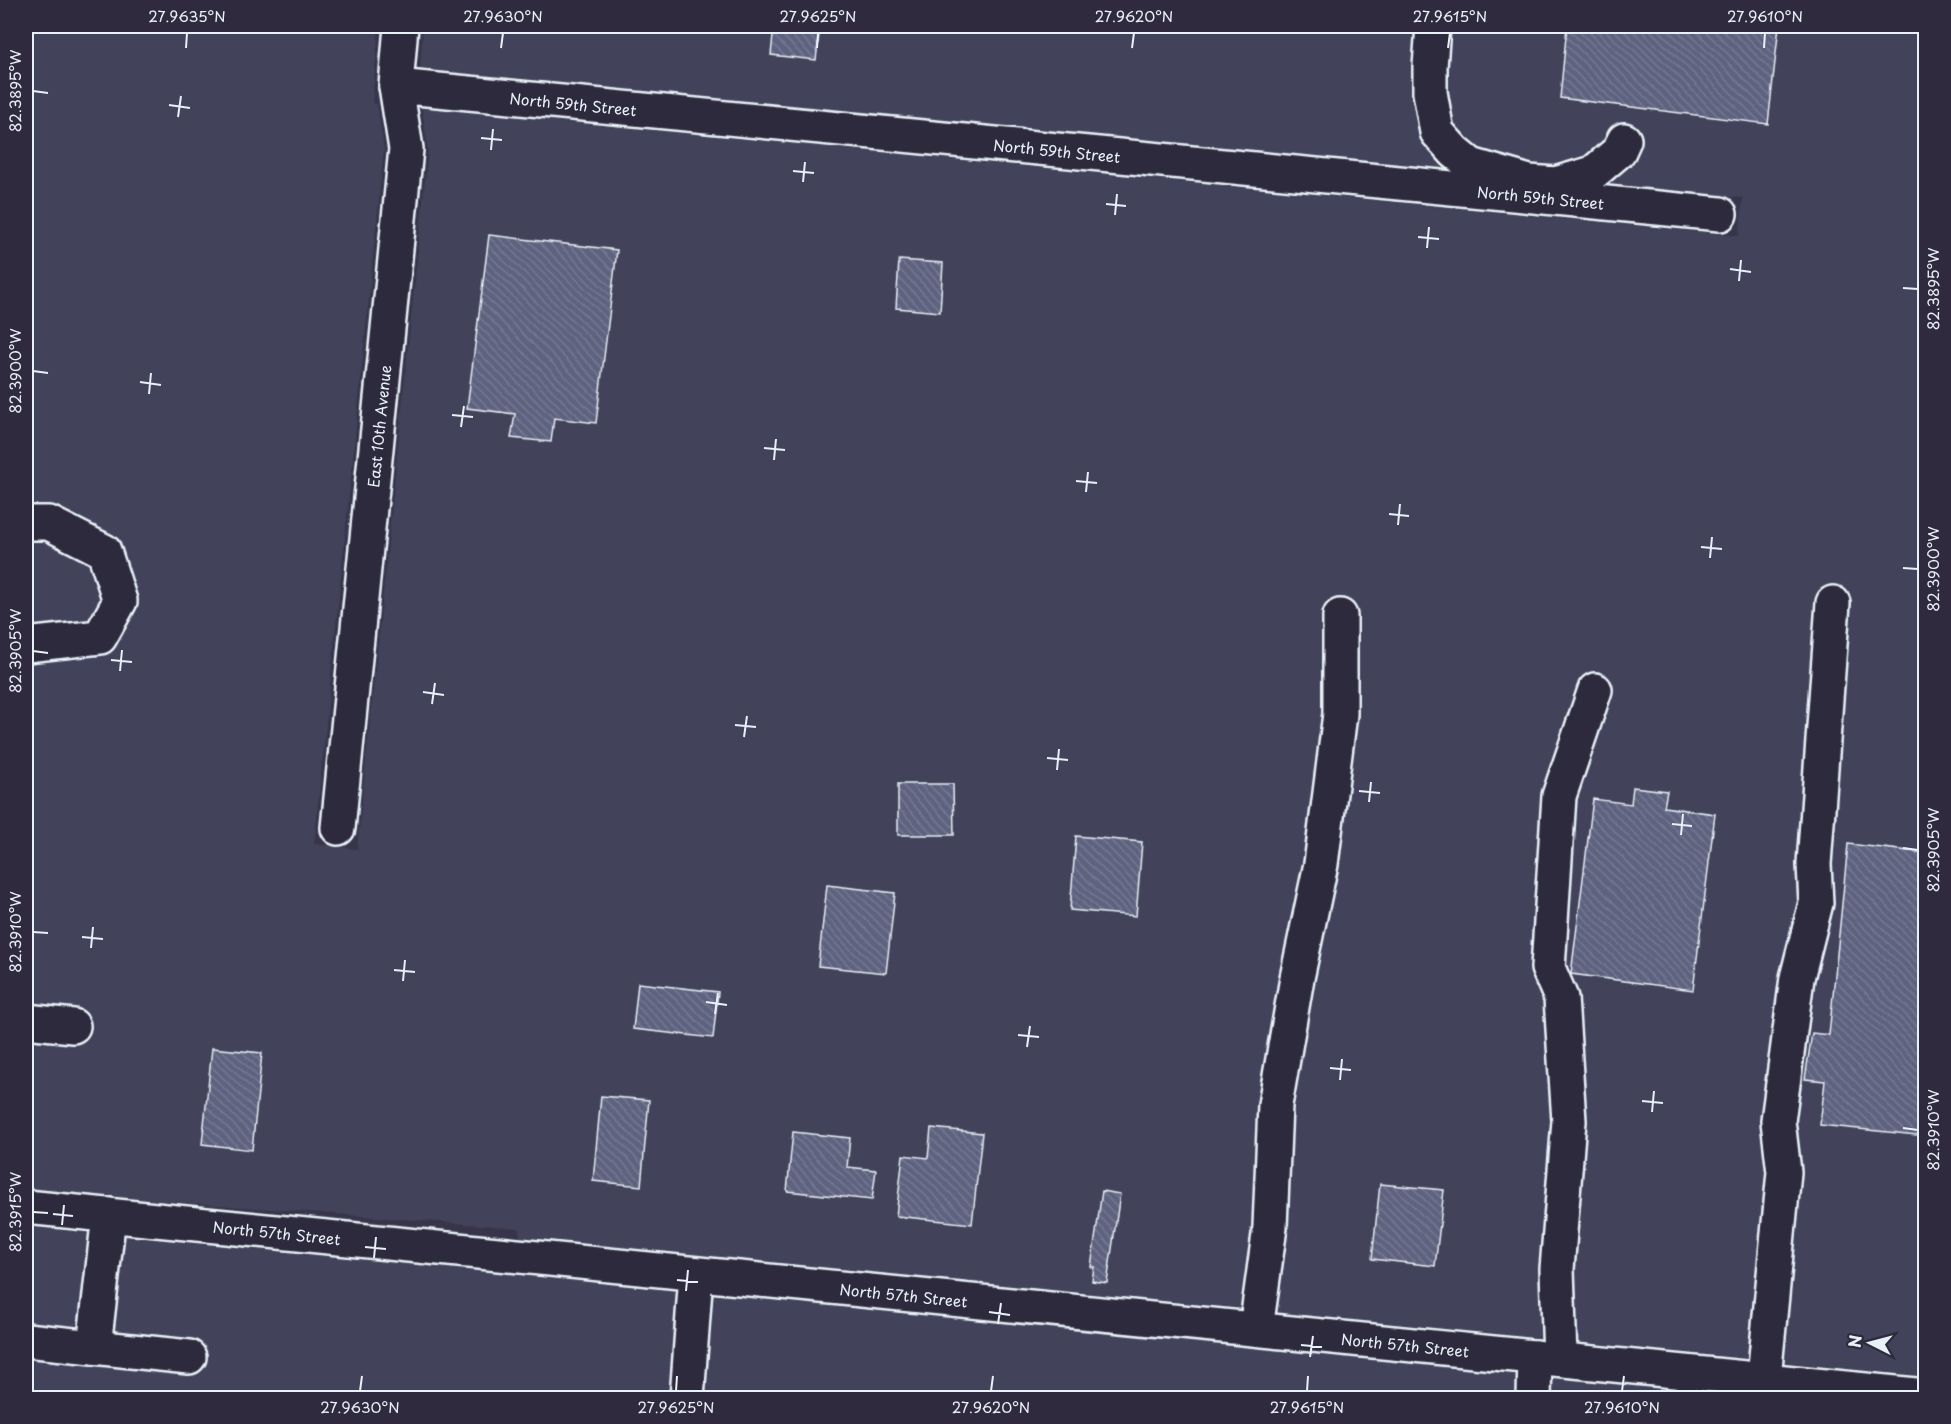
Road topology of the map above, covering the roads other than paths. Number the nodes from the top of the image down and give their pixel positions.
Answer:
1 (401, 26) edge
2 (1433, 26) edge
3 (396, 86) junction
4 (1624, 140) dead end
5 (1720, 214) dead end
6 (26, 523) edge
7 (1833, 603) dead end
8 (1340, 616) dead end
9 (26, 645) edge
10 (1595, 690) dead end
11 (338, 828) dead end
12 (26, 1021) edge
13 (73, 1026) dead end
14 (26, 1207) edge
15 (109, 1215) junction
16 (696, 1274) junction
17 (1256, 1329) junction
18 (26, 1340) edge
19 (94, 1347) junction
20 (189, 1357) dead end
21 (1548, 1358) junction
22 (1763, 1389) edge
23 (1926, 1396) edge
24 (687, 1398) edge
25 (1534, 1398) edge

1 - 3 street, East 10th Avenue
2 - 4 street
3 - 5 street, North 59th Street
3 - 11 street, East 10th Avenue
6 - 9 street
7 - 22 street
8 - 17 street
10 - 21 street
12 - 13 street
14 - 15 street, North 57th Street
15 - 16 street, North 57th Street
15 - 19 street
16 - 17 street, North 57th Street
16 - 24 street
17 - 21 street, North 57th Street
18 - 19 street
19 - 20 street
21 - 22 street, North 57th Street
21 - 25 street
22 - 23 street, North 57th Street

